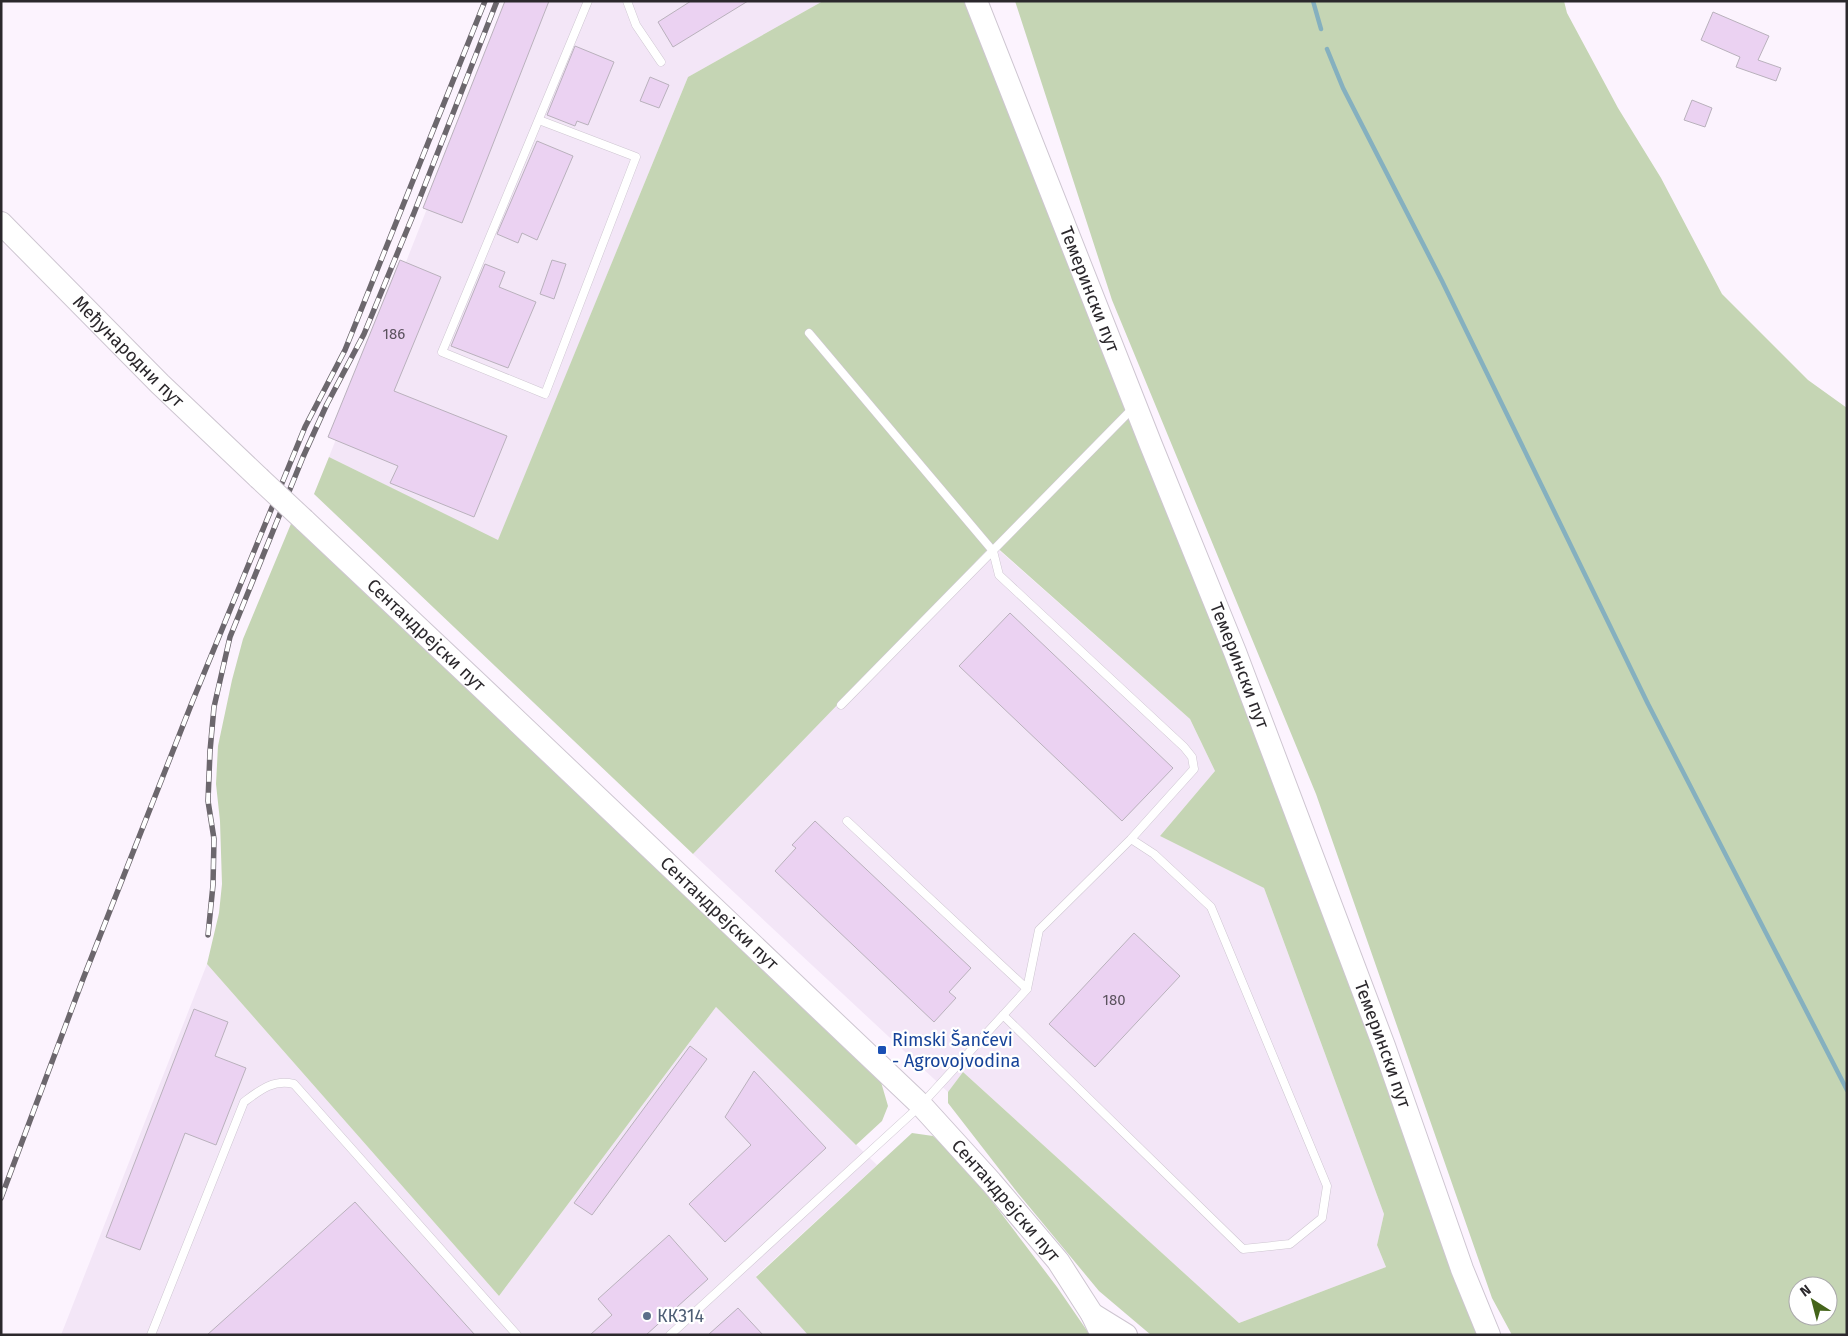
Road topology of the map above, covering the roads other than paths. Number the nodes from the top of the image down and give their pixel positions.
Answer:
1 (588, 1) edge
2 (627, 1) edge
3 (976, 1) edge
4 (661, 62) dead end
5 (539, 120) junction
6 (1, 224) edge
7 (809, 333) dead end
8 (1135, 406) junction
9 (304, 520) joint
10 (993, 550) junction
11 (841, 705) dead end
12 (848, 821) dead end
13 (1131, 839) junction
14 (1027, 989) junction
15 (1003, 1016) junction
16 (921, 1106) junction
17 (1092, 1314) junction
18 (151, 1335) edge
19 (518, 1335) edge
20 (670, 1335) edge
21 (1102, 1335) edge
22 (1126, 1335) edge
23 (1489, 1335) edge

1 - 5 lane
2 - 4 lane
3 - 8 main road, Темерински пут
5 - 5 lane
6 - 9 main road, Међународни пут, bridge
7 - 10 lane
8 - 10 lane
8 - 23 main road, Темерински пут
9 - 16 main road, Сентандрејски пут
10 - 11 lane
10 - 13 lane
12 - 14 lane
13 - 14 lane
13 - 15 lane
14 - 15 lane
15 - 16 lane
16 - 17 main road, Сентандрејски пут
16 - 20 lane
17 - 21 main road, Сентандрејски пут
17 - 22 main road
18 - 19 lane

